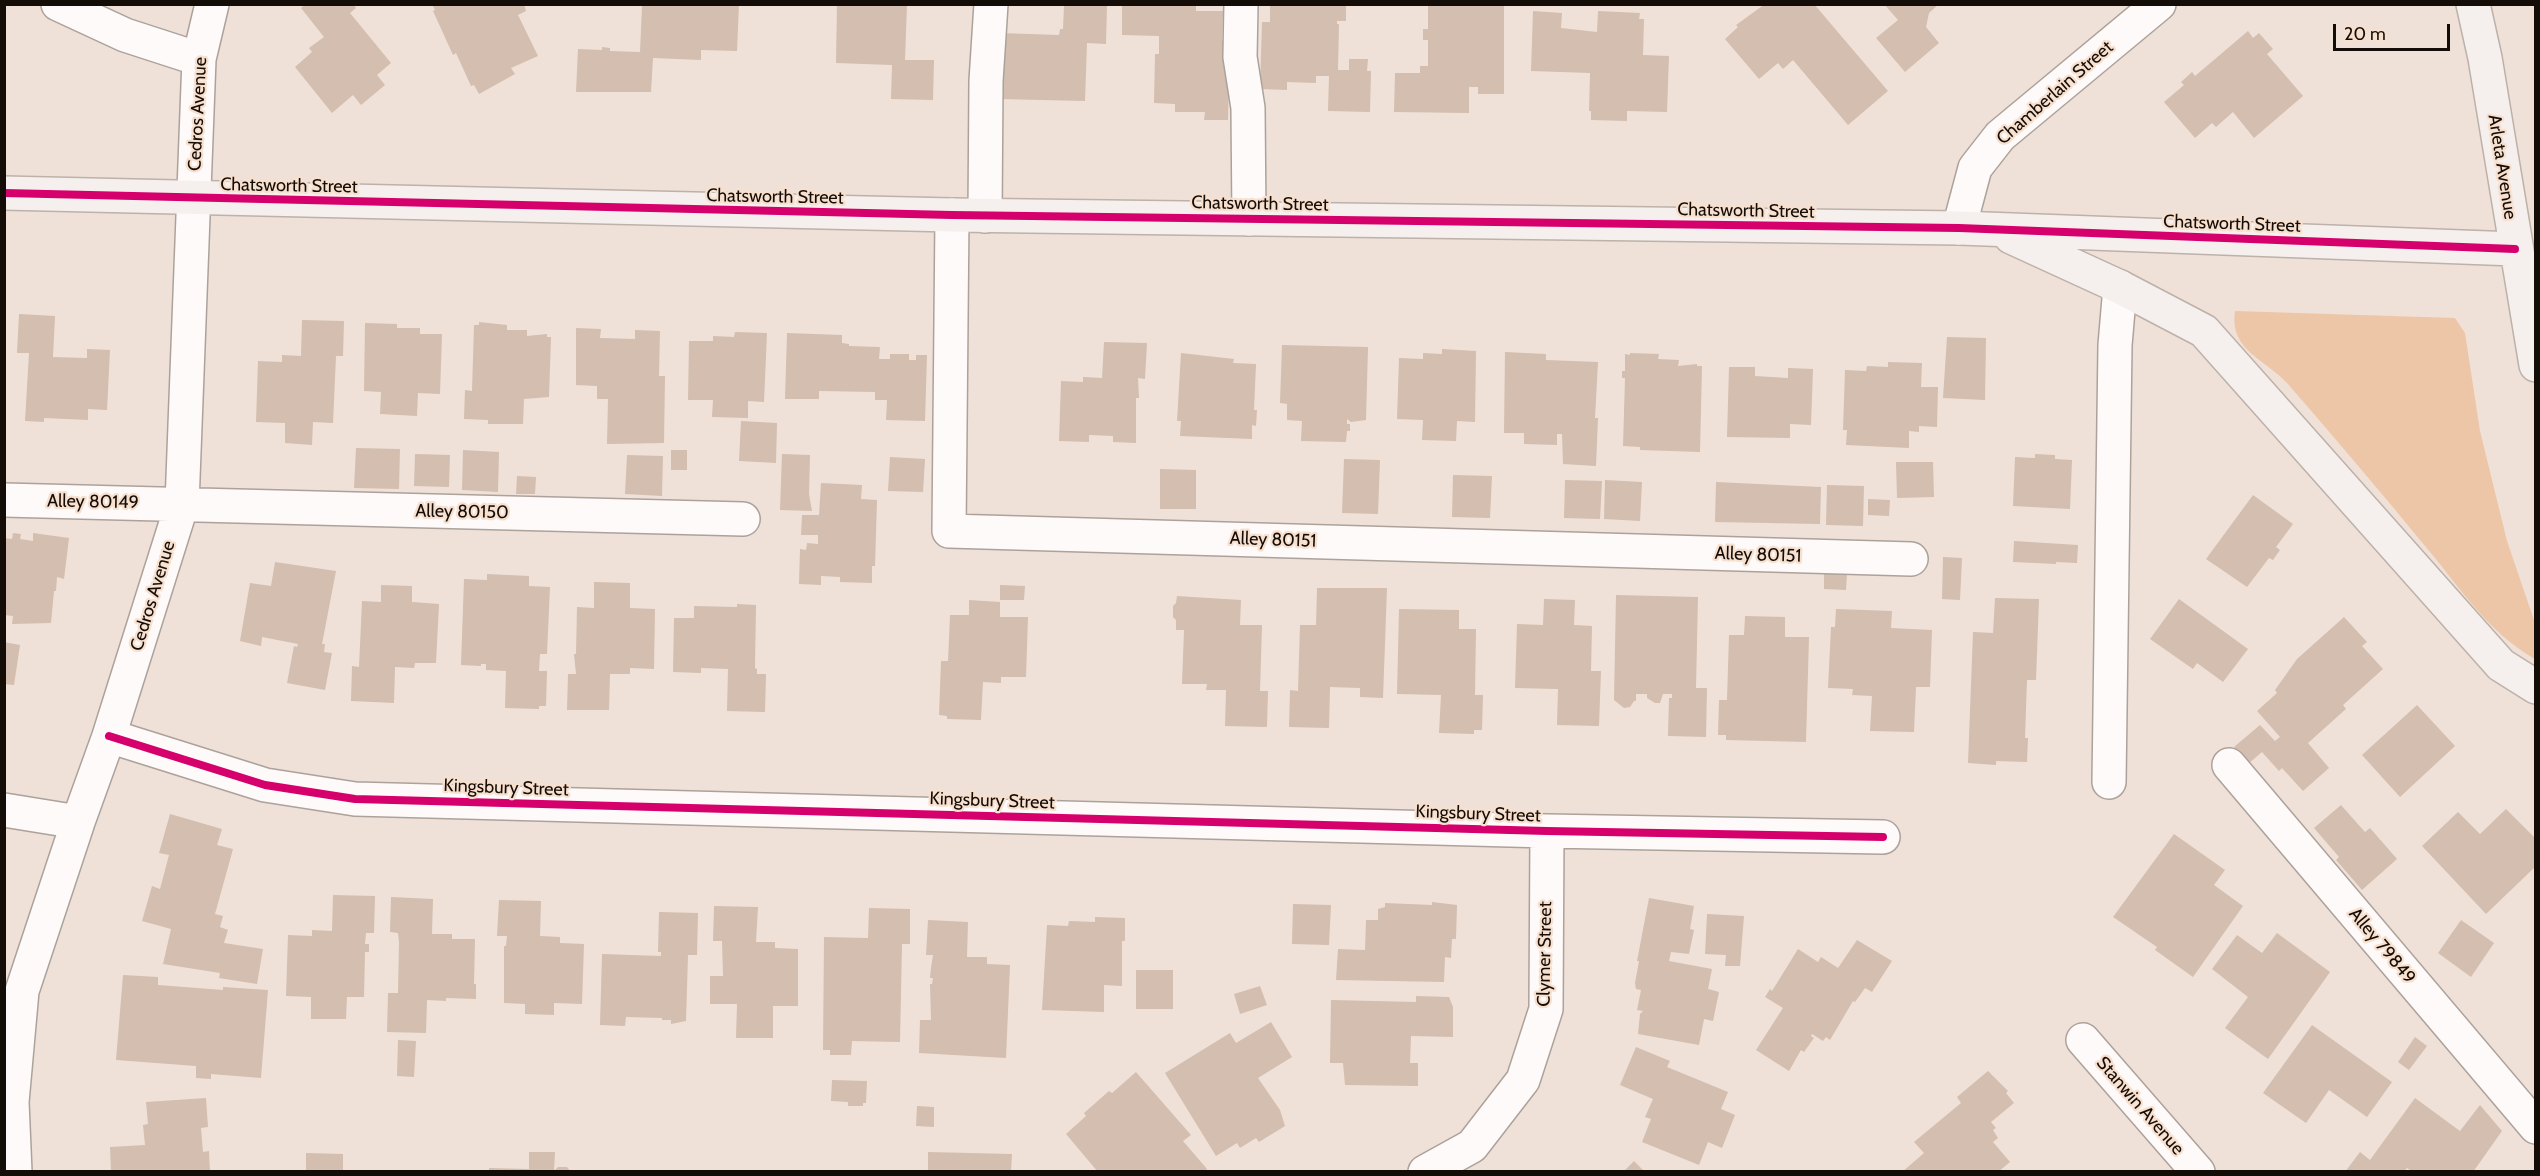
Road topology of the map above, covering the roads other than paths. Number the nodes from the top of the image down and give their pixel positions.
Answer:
1 (58, 4) edge
2 (212, 4) edge
3 (991, 4) edge
4 (1241, 4) edge
5 (2159, 4) edge
6 (2473, 4) edge
7 (199, 59) junction
8 (4, 194) edge
9 (194, 199) junction
10 (952, 215) junction
11 (985, 216) junction
12 (1249, 219) junction
13 (1959, 228) junction
14 (1996, 230) junction
15 (2516, 249) junction
16 (2120, 287) junction
17 (2531, 306) edge
18 (2535, 365) edge
19 (4, 500) edge
20 (182, 504) junction
21 (743, 519) dead end
22 (1911, 559) dead end
23 (2535, 687) edge
24 (109, 736) junction
25 (2229, 765) dead end
26 (2109, 782) dead end
27 (4, 810) edge
28 (78, 822) junction
29 (1547, 831) junction
30 (1883, 837) dead end
31 (2083, 1040) dead end
32 (2535, 1127) edge
33 (15, 1172) edge
34 (1425, 1172) edge
35 (2198, 1172) edge

1 - 7 street
2 - 7 street, Cedros Avenue
3 - 11 street
4 - 12 street
5 - 13 street, Chamberlain Street
6 - 15 main road, Arleta Avenue
7 - 9 street, Cedros Avenue
8 - 9 main road, Chatsworth Street
9 - 10 main road, Chatsworth Street
9 - 20 street, Cedros Avenue
10 - 11 main road, Chatsworth Street
10 - 22 street, Alley 80151
11 - 12 main road, Chatsworth Street
12 - 13 main road, Chatsworth Street
13 - 14 main road, Chatsworth Street
14 - 15 main road, Chatsworth Street
14 - 16 main road
15 - 17 main road, Arleta Avenue
16 - 23 main road
16 - 26 street
17 - 18 main road, Arleta Avenue
19 - 20 street, Alley 80149
20 - 21 street, Alley 80150
20 - 24 street, Cedros Avenue
24 - 28 street, Cedros Avenue
24 - 29 street, Kingsbury Street
25 - 32 street, Alley 79849
27 - 28 street
28 - 33 street, Cedros Avenue
29 - 30 street, Kingsbury Street
29 - 34 street, Clymer Street
31 - 35 street, Stanwin Avenue

